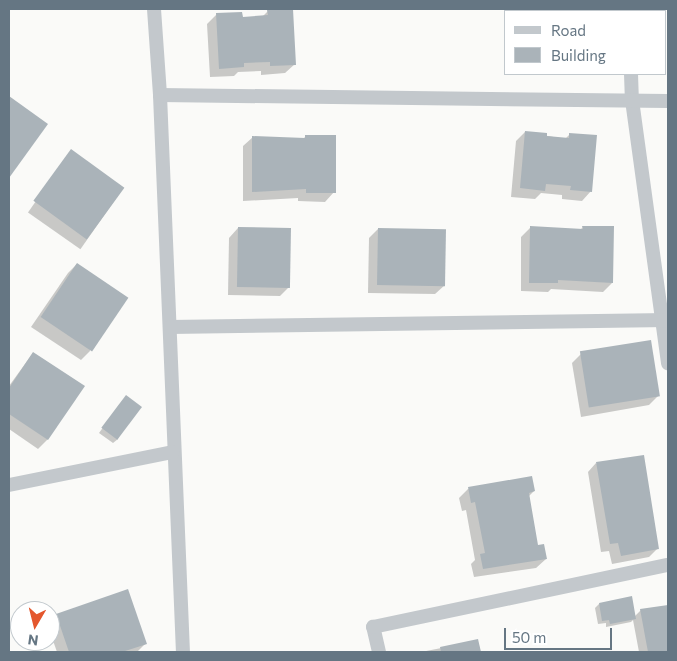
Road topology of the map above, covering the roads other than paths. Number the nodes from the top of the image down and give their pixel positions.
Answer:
1 (154, 9) edge
2 (631, 75) edge
3 (160, 95) junction
4 (632, 100) junction
5 (668, 101) edge
6 (665, 320) edge
7 (170, 327) junction
8 (668, 364) edge
9 (173, 452) junction
10 (9, 485) edge
11 (668, 565) edge
12 (183, 652) edge
13 (379, 652) edge

1 - 3 street
2 - 4 street
3 - 4 street
3 - 7 street
4 - 5 street
4 - 6 street
6 - 7 street
6 - 8 street
7 - 9 street
9 - 10 street
9 - 12 street
11 - 13 street

